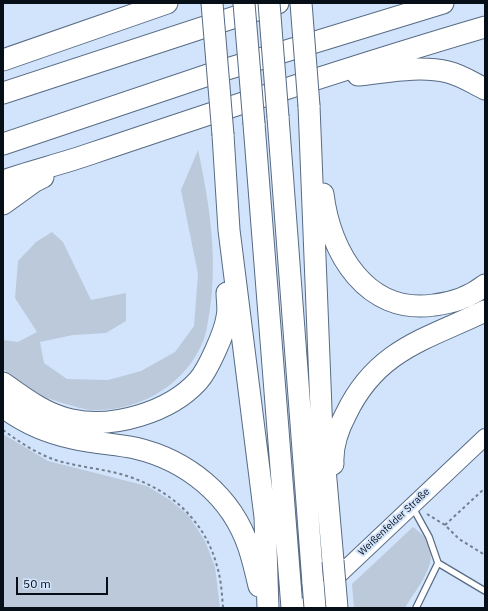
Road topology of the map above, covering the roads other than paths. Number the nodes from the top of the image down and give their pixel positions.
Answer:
1 (167, 3) edge
2 (212, 3) edge
3 (244, 3) edge
4 (269, 3) edge
5 (278, 3) edge
6 (301, 3) edge
7 (443, 3) edge
8 (485, 28) edge
9 (3, 60) edge
10 (318, 78) junction
11 (485, 89) edge
12 (3, 93) edge
13 (311, 129) junction
14 (3, 144) edge
15 (88, 155) junction
16 (3, 181) edge
17 (3, 204) edge
18 (229, 230) junction
19 (485, 285) edge
20 (485, 311) edge
21 (3, 383) edge
22 (3, 407) edge
23 (485, 437) edge
24 (412, 506) junction
25 (330, 518) junction
26 (438, 563) junction
27 (485, 591) edge
28 (296, 607) edge
29 (265, 608) edge
30 (268, 608) edge
31 (315, 608) edge
32 (337, 608) edge
33 (416, 608) edge

1 - 9 highway
2 - 18 highway, bridge
3 - 28 highway, bridge
4 - 31 highway, bridge
5 - 12 highway
6 - 13 highway, bridge
7 - 14 highway
8 - 10 highway
10 - 11 highway
10 - 15 highway
13 - 19 highway
13 - 25 highway
15 - 16 highway
15 - 17 highway
18 - 21 highway
18 - 30 highway
20 - 25 highway
22 - 29 highway
23 - 24 street, Weißenfelder Straße
24 - 26 lane
24 - 28 street, Weißenfelder Straße
25 - 32 highway, bridge
26 - 27 lane
26 - 33 lane

